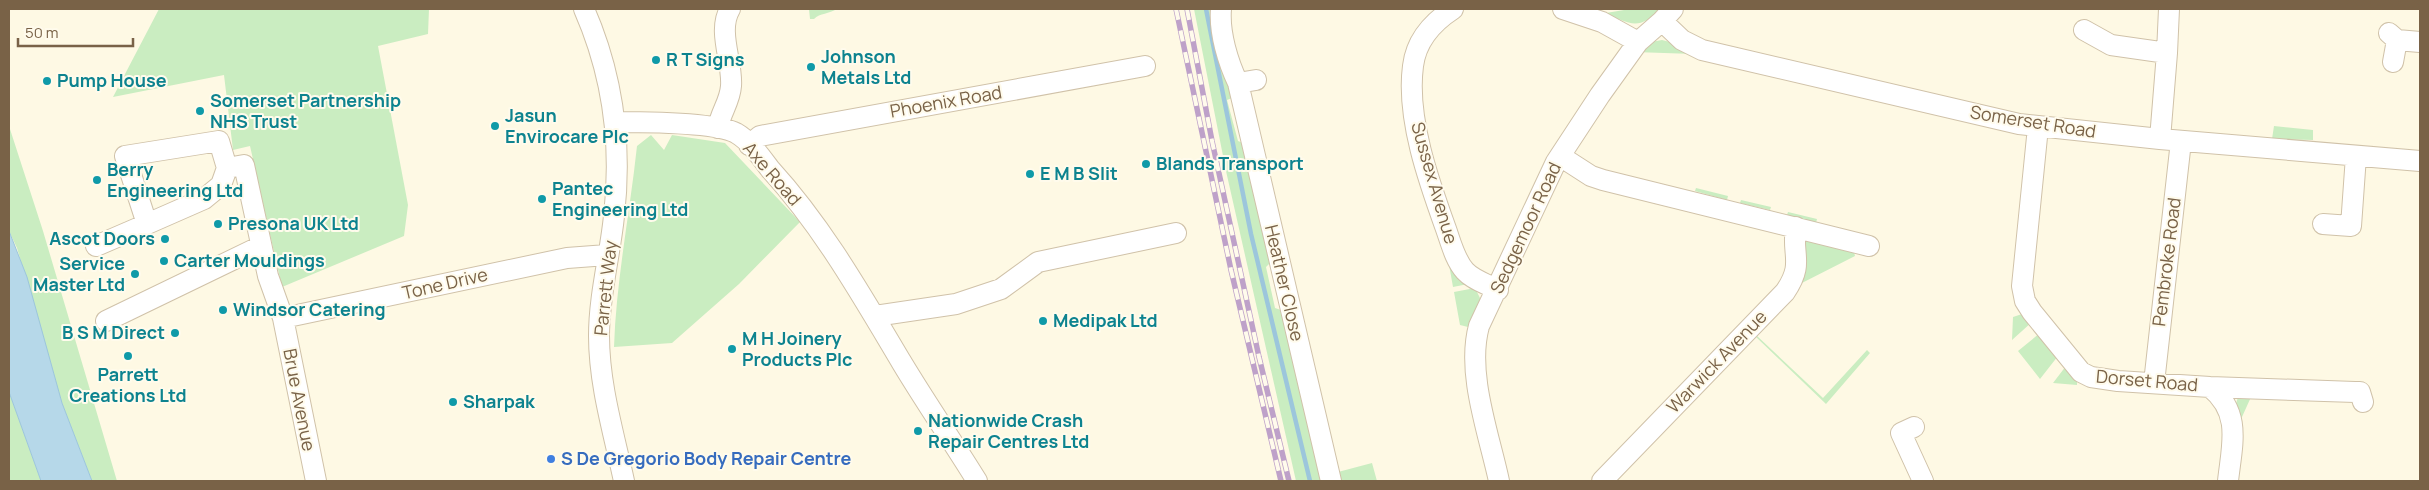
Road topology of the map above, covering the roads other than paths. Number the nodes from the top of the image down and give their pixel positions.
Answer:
1 (584, 9) edge
2 (730, 9) edge
3 (1221, 9) edge
4 (1453, 9) edge
5 (1563, 9) edge
6 (2169, 9) edge
7 (1668, 15) edge
8 (2084, 30) dead end
9 (1638, 42) junction
10 (2420, 42) edge
11 (2167, 53) junction
12 (2393, 62) dead end
13 (1145, 66) dead end
14 (616, 122) junction
15 (2038, 127) junction
16 (718, 128) junction
17 (2160, 139) junction
18 (2181, 141) junction
19 (749, 145) junction
20 (1560, 156) junction
21 (2356, 156) junction
22 (2420, 161) edge
23 (227, 168) junction
24 (147, 224) junction
25 (2323, 224) dead end
26 (1796, 228) junction
27 (1176, 233) dead end
28 (96, 246) dead end
29 (261, 246) junction
30 (1869, 246) dead end
31 (607, 255) junction
32 (1498, 290) junction
33 (876, 316) junction
34 (283, 318) junction
35 (106, 321) dead end
36 (2154, 383) junction
37 (2210, 387) junction
38 (2364, 392) dead end
39 (1901, 433) dead end
40 (316, 481) edge
41 (624, 481) edge
42 (977, 481) edge
43 (1331, 481) edge
44 (1498, 481) edge
45 (1602, 481) edge
46 (1923, 481) edge
47 (2228, 481) edge

1 - 14 street, Parrett Way
2 - 16 street
3 - 43 street, Heather Close
4 - 32 street, Sussex Avenue
5 - 9 street
6 - 11 street
7 - 9 street, Sedgemoor Road
7 - 15 street, Somerset Road
8 - 11 street
9 - 20 street, Sedgemoor Road
10 - 12 street
11 - 17 street
13 - 19 street, Phoenix Road
14 - 16 street, Axe Road
14 - 31 street, Parrett Way
15 - 17 street, Somerset Road
15 - 36 street, Dorset Road
16 - 19 street, Axe Road
17 - 18 street, Somerset Road
18 - 21 street, Somerset Road
18 - 36 street, Pembroke Road
19 - 33 street, Axe Road
20 - 26 street
20 - 32 street, Sedgemoor Road
21 - 22 street, Somerset Road
21 - 25 street
23 - 24 street
23 - 24 street
23 - 29 street, Brue Avenue
24 - 28 street
26 - 30 street
26 - 45 street, Warwick Avenue
27 - 33 street
29 - 34 street, Brue Avenue
29 - 35 street
31 - 34 street, Tone Drive
31 - 41 street, Parrett Way
32 - 44 street, Sedgemoor Road
33 - 42 street, Axe Road
34 - 40 street, Brue Avenue
36 - 37 street, Dorset Road
37 - 38 street, Dorset Road
37 - 47 street
39 - 46 street

